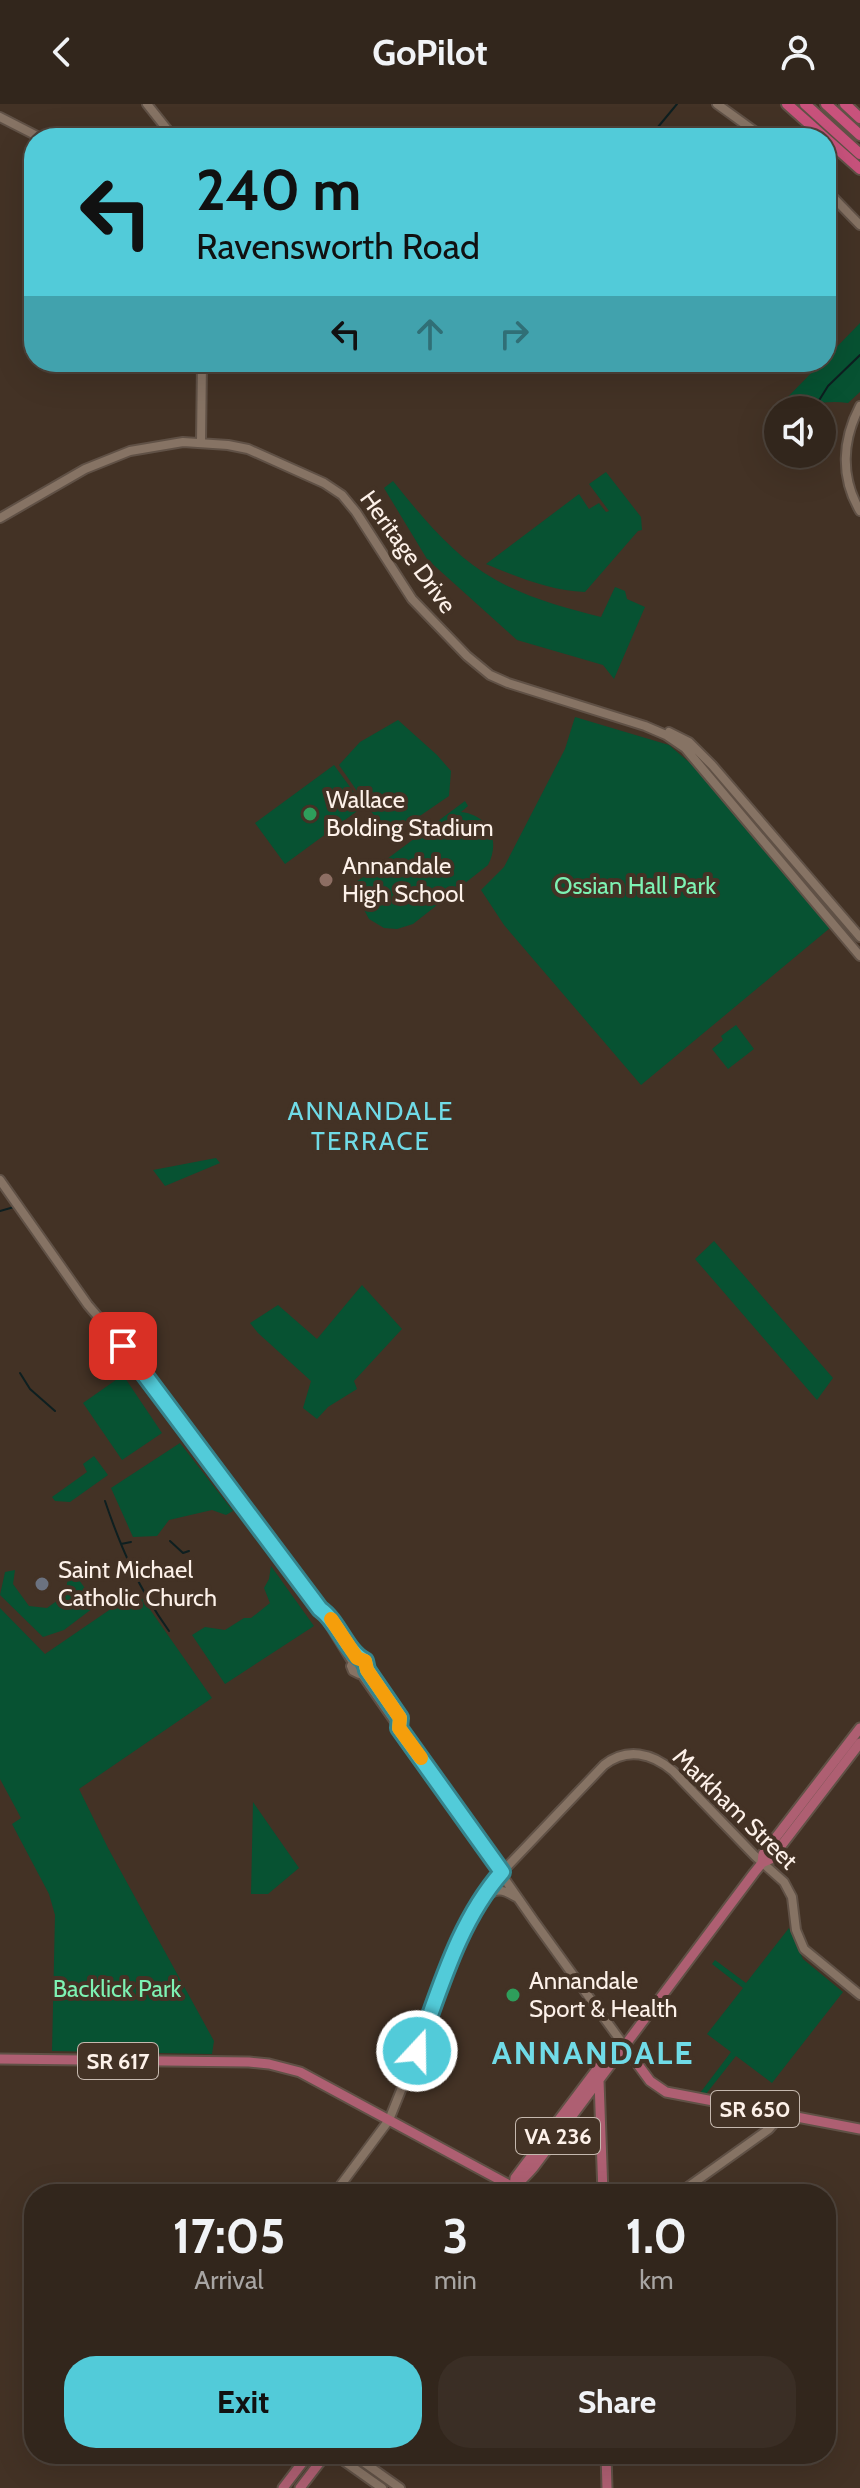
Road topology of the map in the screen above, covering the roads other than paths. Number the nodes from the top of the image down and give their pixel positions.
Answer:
1 (147, 104) edge
2 (717, 104) edge
3 (787, 104) edge
4 (805, 104) edge
5 (826, 104) edge
6 (845, 104) edge
7 (0, 117) edge
8 (860, 118) edge
9 (166, 128) edge
10 (750, 128) edge
11 (814, 128) edge
12 (831, 128) edge
13 (24, 129) edge
14 (836, 132) edge
15 (860, 135) edge
16 (836, 148) edge
17 (860, 154) edge
18 (860, 169) edge
19 (836, 200) edge
20 (860, 225) edge
21 (202, 372) edge
22 (860, 406) edge
23 (201, 442) junction
24 (860, 511) edge
25 (0, 518) edge
26 (738, 803) junction
27 (860, 937) edge
28 (860, 956) edge
29 (0, 1180) edge
30 (354, 1660) junction
31 (364, 1670) junction
32 (860, 1728) edge
33 (860, 1743) edge
34 (762, 1863) junction
35 (502, 1872) junction
36 (520, 1900) junction
37 (474, 1909) junction
38 (860, 1995) edge
39 (623, 2044) junction
40 (0, 2059) edge
41 (599, 2080) junction
42 (782, 2114) junction
43 (389, 2120) junction
44 (860, 2129) edge
45 (341, 2184) edge
46 (501, 2184) edge
47 (513, 2184) edge
48 (520, 2184) edge
49 (603, 2184) edge
50 (692, 2184) edge
51 (301, 2464) edge
52 (318, 2464) edge
53 (348, 2464) edge
54 (366, 2464) edge
55 (606, 2464) edge
56 (283, 2488) edge
57 (300, 2488) edge
58 (382, 2488) edge
59 (400, 2488) edge
60 (607, 2488) edge

1 - 9 street
2 - 10 street
3 - 11 highway
4 - 12 highway
5 - 15 highway
6 - 8 highway
7 - 13 street
14 - 17 highway
16 - 18 highway
19 - 20 street
21 - 23 street
22 - 24 street
23 - 25 street, Heritage Drive
23 - 26 street, Heritage Drive
26 - 27 street, Heritage Drive
26 - 28 street, Heritage Drive
29 - 30 street
30 - 31 street
30 - 31 street
31 - 35 street
32 - 34 main road, VA 236
33 - 34 main road, VA 236
34 - 35 street, Markham Street
34 - 38 street, Markham Street
34 - 39 main road, VA 236
35 - 36 street
35 - 37 street
36 - 37 street
36 - 39 street
37 - 43 street
39 - 41 main road, VA 236
39 - 42 main road, SR 650
39 - 47 main road, VA 236
40 - 43 main road, SR 617
41 - 48 main road, VA 236
41 - 49 main road
42 - 44 main road, SR 650
42 - 50 street
43 - 45 street
43 - 46 main road, SR 617
51 - 56 main road
52 - 57 main road
53 - 58 street
54 - 59 street
55 - 60 main road

